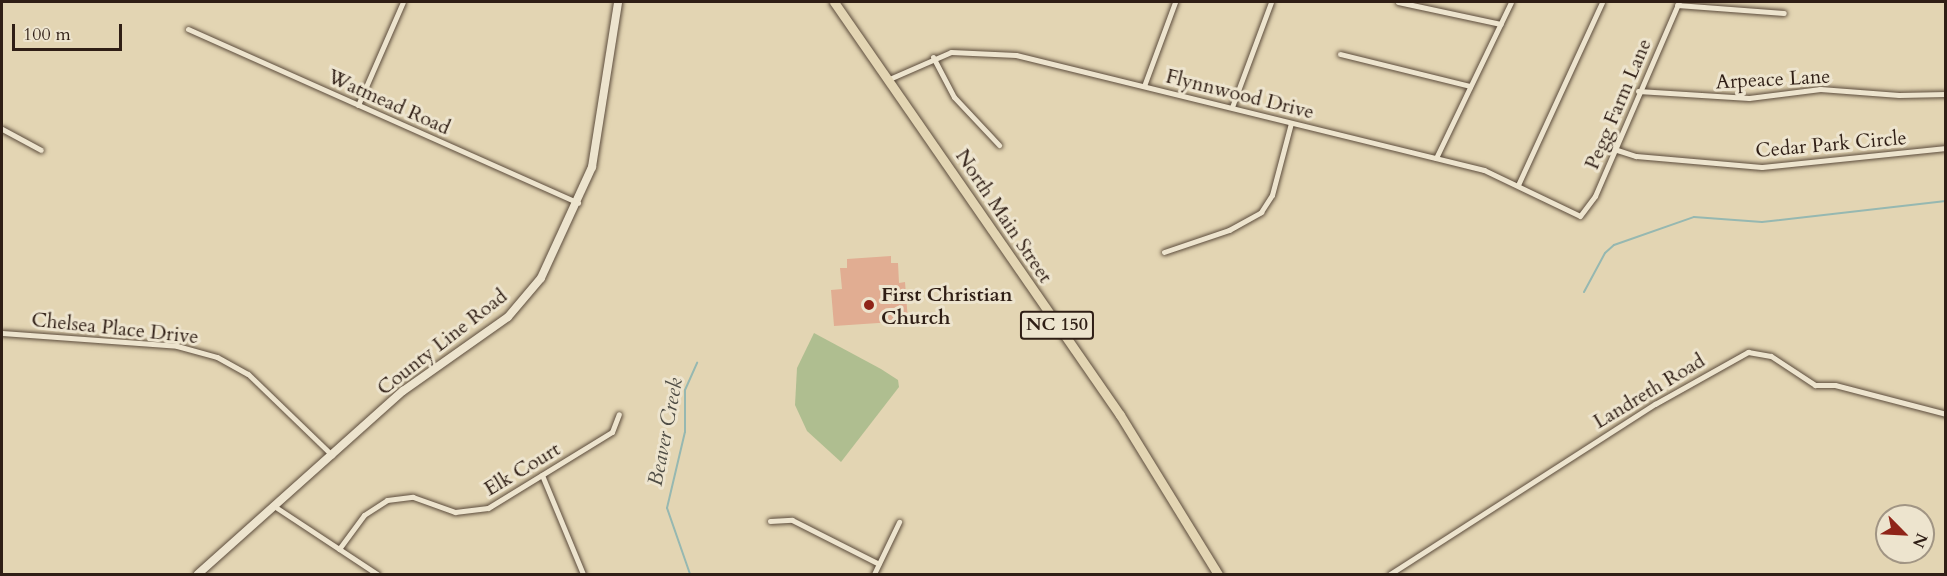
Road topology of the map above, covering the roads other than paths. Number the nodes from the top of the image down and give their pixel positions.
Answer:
1 (404, 2) edge
2 (618, 2) edge
3 (834, 2) edge
4 (1175, 2) edge
5 (1271, 2) edge
6 (1398, 2) edge
7 (1511, 2) edge
8 (1602, 2) edge
9 (1678, 3) edge
10 (1784, 13) dead end
11 (1501, 24) junction
12 (188, 29) dead end
13 (1340, 54) dead end
14 (933, 57) junction
15 (887, 80) junction
16 (1144, 86) junction
17 (1470, 86) junction
18 (1638, 91) junction
19 (1946, 93) edge
20 (357, 105) junction
21 (1232, 107) junction
22 (1291, 123) junction
23 (2, 129) edge
24 (999, 145) dead end
25 (1946, 148) edge
26 (1614, 149) junction
27 (41, 150) dead end
28 (1436, 158) junction
29 (1518, 185) junction
30 (579, 203) junction
31 (1580, 216) joint
32 (1164, 252) dead end
33 (2, 333) edge
34 (619, 414) dead end
35 (1946, 414) edge
36 (332, 455) junction
37 (542, 475) junction
38 (277, 508) junction
39 (770, 520) dead end
40 (899, 522) dead end
41 (339, 549) junction
42 (879, 564) junction
43 (198, 574) edge
44 (377, 574) edge
45 (583, 574) edge
46 (874, 574) edge
47 (1218, 574) edge
48 (1390, 574) edge

1 - 20 street
2 - 30 street, County Line Road
3 - 15 main road, North Main Street / NC 150
4 - 16 street
5 - 21 street
6 - 11 street
7 - 11 street
8 - 29 street
9 - 10 street
9 - 18 street, Pegg Farm Lane
11 - 17 street
12 - 20 street, Watmead Road
13 - 17 street
14 - 15 street, Flynnwood Drive
14 - 16 street, Flynnwood Drive
14 - 24 street
15 - 47 main road, North Main Street / NC 150
16 - 21 street, Flynnwood Drive
17 - 28 street
18 - 19 street, Arpeace Lane
18 - 26 street, Pegg Farm Lane
20 - 30 street, Watmead Road
21 - 22 street, Flynnwood Drive
22 - 28 street, Flynnwood Drive
22 - 32 street
23 - 27 street
25 - 26 street, Cedar Park Circle
26 - 31 street, Pegg Farm Lane
28 - 29 street, Flynnwood Drive
29 - 31 street, Flynnwood Drive
30 - 36 street, County Line Road
33 - 36 street, Chelsea Place Drive
34 - 37 street, Elk Court
35 - 48 street, Landreth Road
36 - 38 street, County Line Road
37 - 41 street, Elk Court
37 - 45 street
38 - 41 street
38 - 43 street, County Line Road
39 - 42 street
40 - 42 street
41 - 44 street
42 - 46 street

